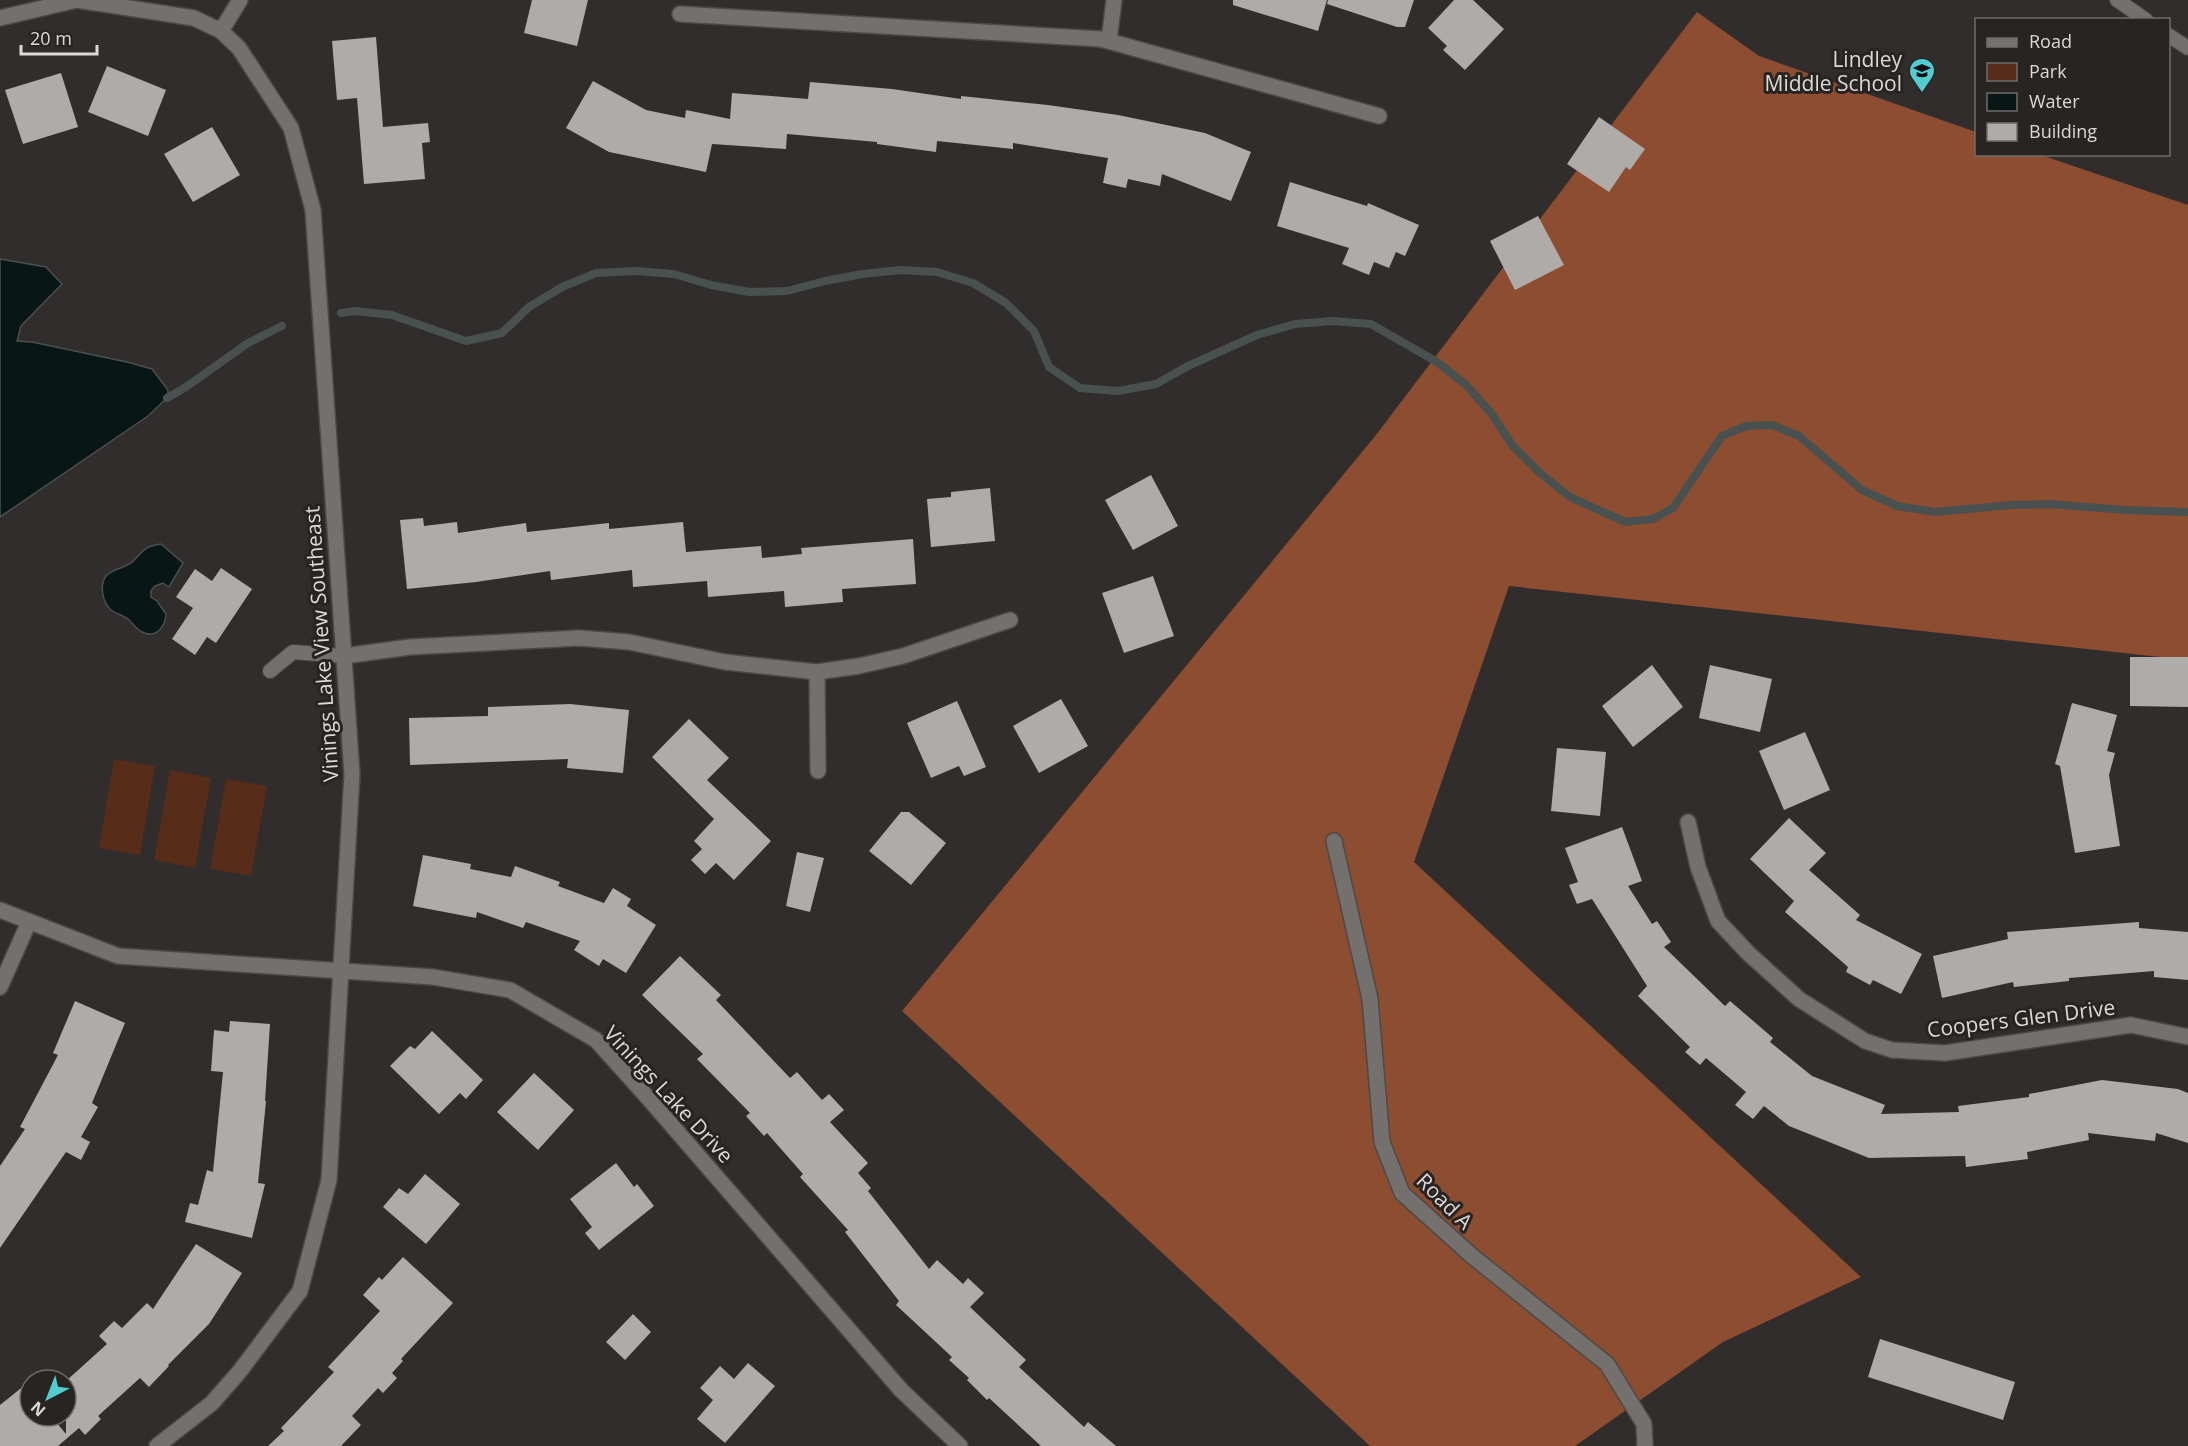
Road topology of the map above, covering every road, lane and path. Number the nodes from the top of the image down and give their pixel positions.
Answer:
1 (240, 0) edge
2 (1114, 0) edge
3 (2117, 0) edge
4 (680, 14) dead end
5 (0, 18) edge
6 (2143, 18) edge
7 (221, 31) junction
8 (2170, 36) edge
9 (1109, 41) junction
10 (2188, 48) edge
11 (1379, 116) dead end
12 (1010, 620) dead end
13 (344, 656) junction
14 (270, 671) dead end
15 (817, 672) junction
16 (818, 771) dead end
17 (1688, 822) dead end
18 (1334, 841) dead end
19 (0, 910) edge
20 (29, 922) junction
21 (342, 971) junction
22 (0, 987) edge
23 (2188, 1037) edge
24 (157, 1446) edge
25 (960, 1446) edge
26 (1645, 1446) edge

1 - 7 street
2 - 9 street
3 - 6 lane
4 - 9 street
5 - 7 street, Vinings Lake View Southeast
7 - 13 street, Vinings Lake View Southeast
8 - 10 lane
9 - 11 street
12 - 15 street
13 - 14 lane
13 - 15 street
13 - 21 street, Vinings Lake View Southeast
15 - 16 street
17 - 23 street, Coopers Glen Drive
18 - 26 street, Road A
19 - 20 street, Vinings Lake Drive
20 - 21 street, Vinings Lake Drive
20 - 22 street
21 - 24 street, Vinings Lake View Southeast
21 - 25 street, Vinings Lake Drive

